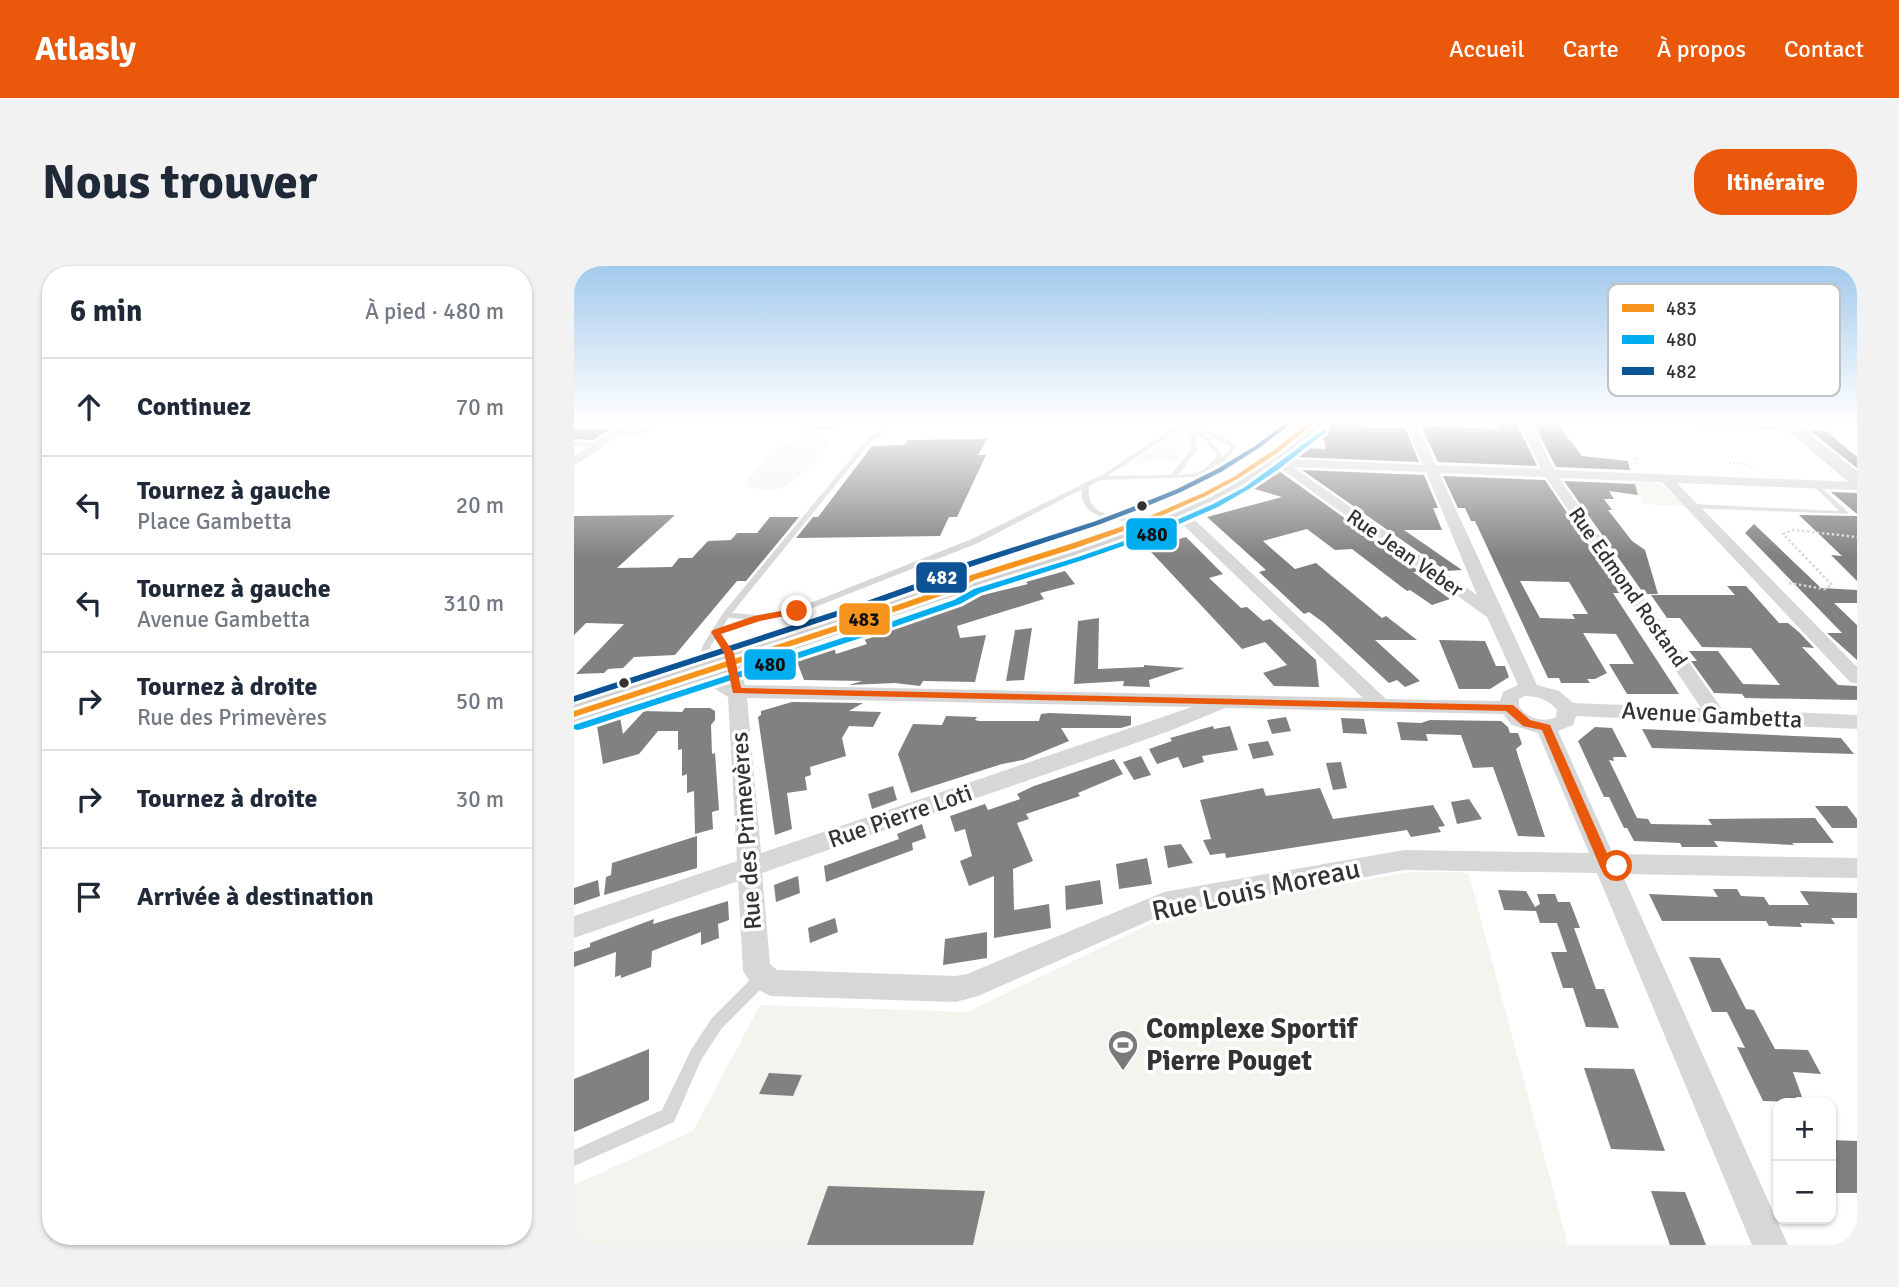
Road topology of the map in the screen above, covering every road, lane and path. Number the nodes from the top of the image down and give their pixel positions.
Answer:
1 (848, 466) edge
2 (1118, 466) edge
3 (1181, 466) edge
4 (1213, 466) edge
5 (1215, 466) edge
6 (1246, 466) edge
7 (1253, 466) edge
8 (1260, 466) edge
9 (1283, 466) edge
10 (1364, 466) edge
11 (1546, 466) edge
12 (1839, 466) edge
13 (1432, 468) junction
14 (1210, 470) junction
15 (1549, 473) junction
16 (1172, 477) junction
17 (1097, 478) junction
18 (1665, 478) junction
19 (1857, 480) edge
20 (1086, 484) junction
21 (1815, 484) junction
22 (1857, 486) edge
23 (1692, 506) junction
24 (1180, 513) junction
25 (1138, 519) junction
26 (1857, 537) edge
27 (977, 562) dead end
28 (1766, 582) junction
29 (952, 589) junction
30 (890, 591) dead end
31 (726, 615) junction
32 (1494, 615) junction
33 (758, 618) junction
34 (717, 656) junction
35 (1857, 678) edge
36 (1530, 690) junction
37 (737, 691) junction
38 (1224, 702) junction
39 (574, 703) edge
40 (1380, 704) junction
41 (1509, 708) junction
42 (1567, 709) junction
43 (574, 713) edge
44 (1716, 715) junction
45 (1857, 722) edge
46 (1546, 727) junction
47 (1605, 865) junction
48 (748, 867) junction
49 (1857, 868) edge
50 (574, 927) edge
51 (760, 974) junction
52 (574, 1158) edge
53 (1770, 1245) edge

1 - 31 lane
2 - 17 lane
3 - 16 lane
4 - 14 lane
5 - 14 lane
6 - 25 main road
7 - 29 lane
8 - 24 main road
9 - 32 street, Rue Jean Veber
10 - 13 street, Rue Jean Veber
11 - 15 street, Rue Edmond Rostand
12 - 19 main road
13 - 15 street
13 - 32 street
14 - 16 lane
15 - 18 street
15 - 44 street, Rue Edmond Rostand
16 - 17 lane
17 - 20 lane
18 - 21 street
18 - 23 street
20 - 25 lane
20 - 33 lane
21 - 22 street
21 - 23 lane
23 - 28 street
24 - 29 main road
24 - 40 street
25 - 34 main road
26 - 28 path
27 - 30 path
28 - 35 street
29 - 34 main road
31 - 33 lane
31 - 34 lane
32 - 36 street
33 - 34 lane
34 - 37 street
34 - 39 main road
34 - 43 main road
36 - 41 street
36 - 42 street
37 - 38 street
37 - 48 street, Rue des Primevères
38 - 40 street
38 - 48 street, Rue Pierre Loti
40 - 41 street
41 - 46 street
42 - 44 street, Avenue Gambetta
42 - 46 street
44 - 45 street, Avenue Gambetta
46 - 47 street
47 - 49 street, Rue Louis Moreau
47 - 51 street, Rue Louis Moreau
47 - 53 street
48 - 50 street, Rue Pierre Loti
48 - 51 street, Rue des Primevères
51 - 52 lane

